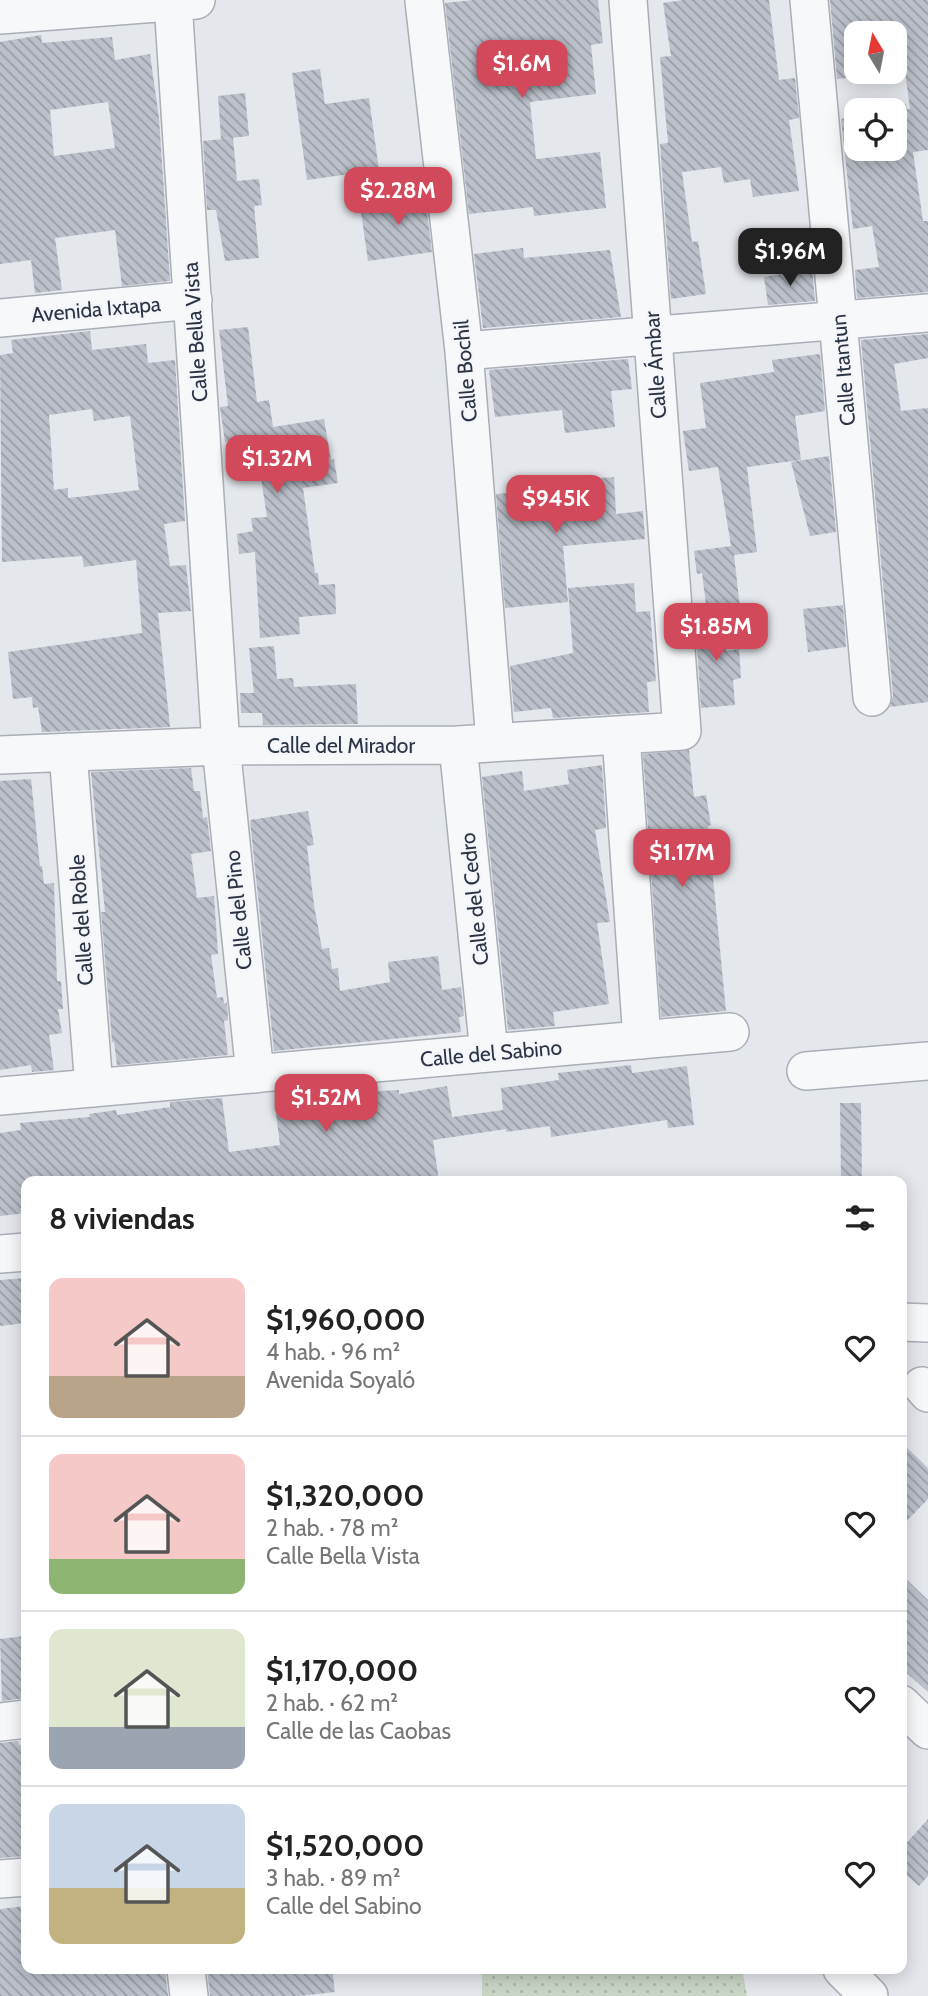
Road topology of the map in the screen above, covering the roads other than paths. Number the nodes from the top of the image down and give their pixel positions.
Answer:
1 (401, 0) edge
2 (425, 0) edge
3 (628, 0) edge
4 (809, 0) edge
5 (185, 1) edge
6 (22, 9) edge
7 (193, 300) junction
8 (928, 313) edge
9 (0, 318) edge
10 (838, 320) junction
11 (653, 337) junction
12 (464, 351) junction
13 (872, 697) dead end
14 (682, 731) joint
15 (621, 735) junction
16 (495, 742) junction
17 (458, 744) junction
18 (221, 746) junction
19 (68, 752) junction
20 (0, 755) edge
21 (730, 1032) dead end
22 (642, 1040) junction
23 (489, 1053) junction
24 (928, 1061) edge
25 (806, 1071) dead end
26 (255, 1074) junction
27 (94, 1087) junction
28 (0, 1096) edge
29 (21, 1252) edge
30 (0, 1254) edge
31 (907, 1322) edge
32 (928, 1323) edge
33 (907, 1710) edge
34 (21, 1720) edge
35 (0, 1722) edge
36 (928, 1730) edge
37 (21, 1877) edge
38 (0, 1878) edge
39 (187, 1974) edge
40 (847, 1974) edge
41 (190, 1996) edge
42 (869, 1996) edge

1 - 2 street
2 - 12 street, Calle Bochil
3 - 11 street, Calle Ámbar
4 - 10 street, Calle Itantun
5 - 6 street
5 - 7 street, Calle Bella Vista
7 - 9 street, Avenida Ixtapa
7 - 18 street, Calle Bella Vista
8 - 10 street
10 - 11 street
10 - 13 street, Calle Itantun
11 - 12 street
11 - 14 street, Calle Ámbar
12 - 16 street, Calle Bochil
14 - 15 street, Calle del Mirador
15 - 16 street, Calle del Mirador
15 - 22 street
16 - 17 street, Calle del Mirador
17 - 18 street, Calle del Mirador
17 - 23 street, Calle del Cedro
18 - 19 street, Calle del Mirador
18 - 26 street, Calle del Pino
19 - 20 street, Calle del Mirador
19 - 27 street, Calle del Roble
21 - 22 street, Calle del Sabino
22 - 23 street, Calle del Sabino
23 - 26 street, Calle del Sabino
24 - 25 street
26 - 27 street, Calle del Sabino
27 - 28 street, Calle del Sabino
29 - 30 street
31 - 32 street
33 - 36 street
34 - 35 street
37 - 38 street
39 - 41 street
40 - 42 street

